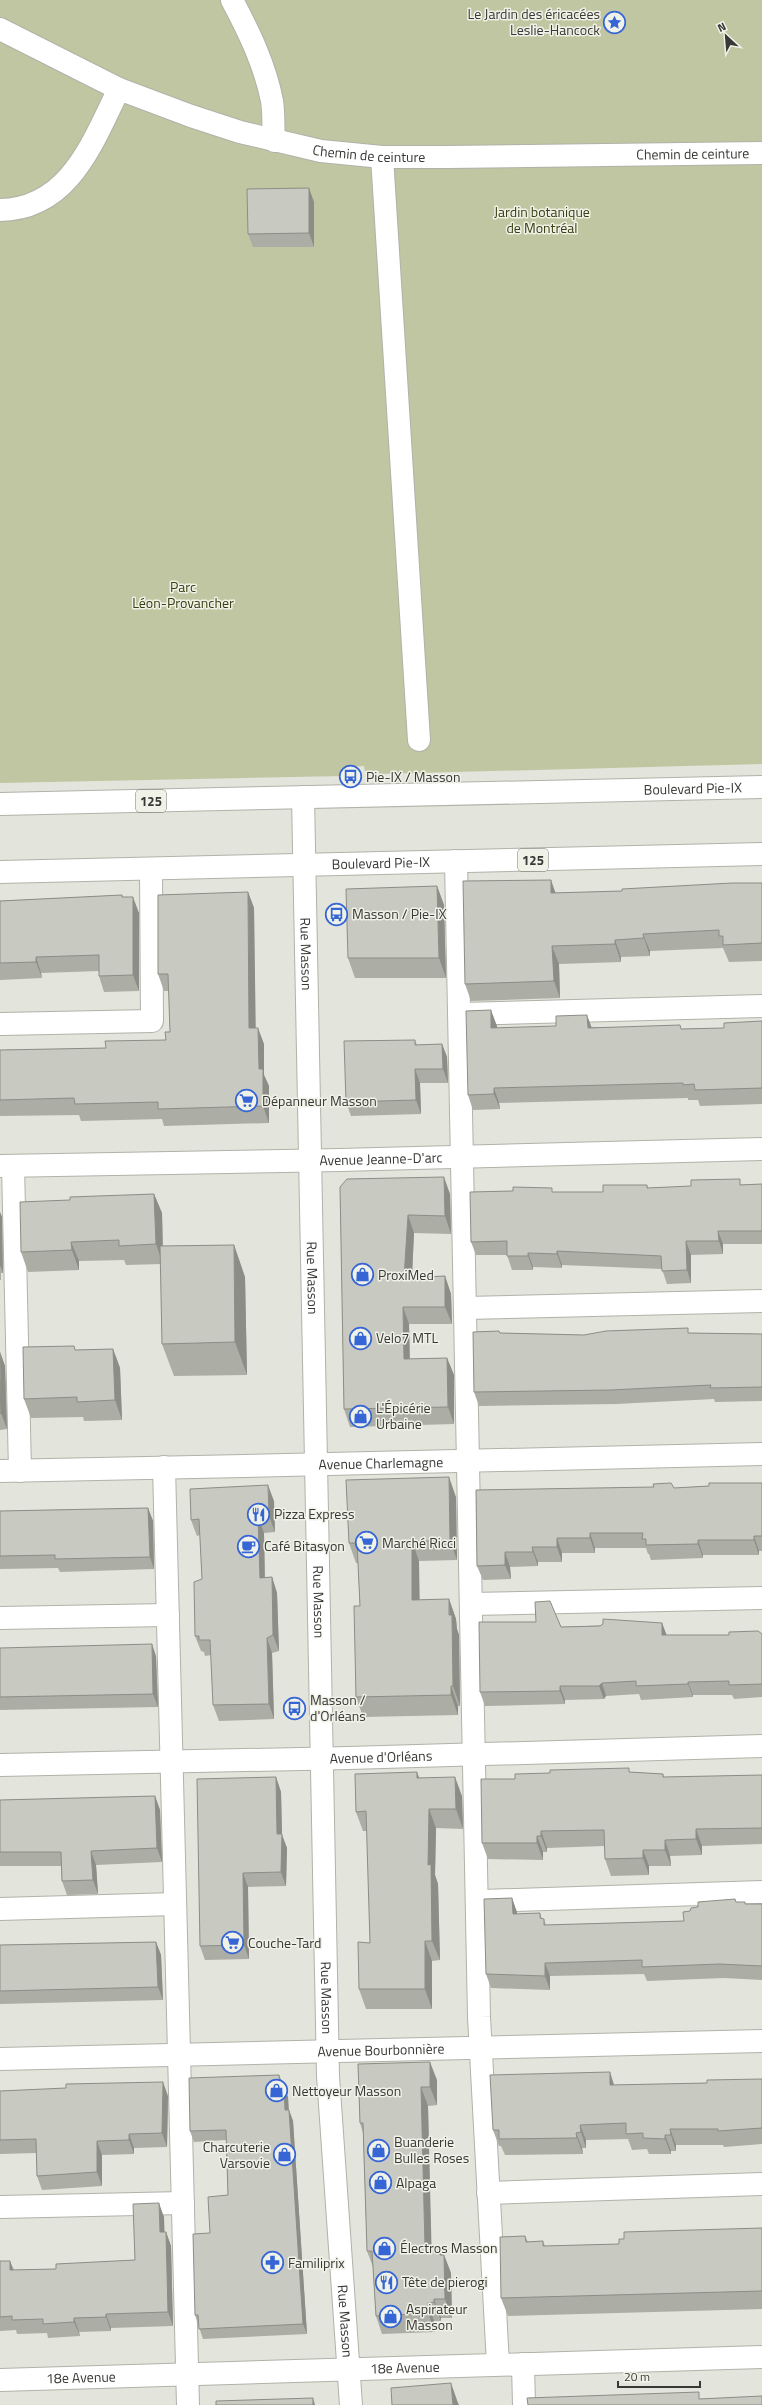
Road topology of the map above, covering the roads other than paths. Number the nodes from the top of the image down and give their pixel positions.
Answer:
1 (232, 0) edge
2 (0, 29) edge
3 (120, 89) junction
4 (274, 141) junction
5 (762, 153) edge
6 (382, 157) junction
7 (0, 210) edge
8 (419, 740) dead end
9 (762, 787) edge
10 (303, 797) junction
11 (0, 804) edge
12 (762, 854) edge
13 (456, 861) junction
14 (304, 865) junction
15 (151, 869) junction
16 (0, 872) edge
17 (762, 1006) edge
18 (459, 1014) junction
19 (0, 1024) edge
20 (762, 1149) edge
21 (462, 1158) junction
22 (308, 1160) junction
23 (6, 1166) edge
24 (762, 1301) edge
25 (466, 1308) junction
26 (8, 1317) edge
27 (762, 1454) edge
28 (469, 1463) junction
29 (316, 1464) junction
30 (164, 1467) junction
31 (10, 1471) edge
32 (762, 1598) edge
33 (471, 1604) junction
34 (168, 1615) junction
35 (0, 1618) edge
36 (762, 1746) edge
37 (473, 1753) junction
38 (321, 1758) junction
39 (171, 1762) junction
40 (0, 1765) edge
41 (762, 1892) edge
42 (476, 1901) junction
43 (175, 1904) junction
44 (0, 1909) edge
45 (762, 2041) edge
46 (480, 2047) junction
47 (328, 2049) junction
48 (179, 2054) junction
49 (0, 2058) edge
50 (762, 2184) edge
51 (488, 2193) junction
52 (183, 2203) junction
53 (0, 2207) edge
54 (762, 2357) edge
55 (498, 2364) junction
56 (523, 2364) junction
57 (348, 2369) junction
58 (187, 2374) junction
59 (0, 2380) edge
60 (188, 2405) edge
61 (351, 2405) edge
62 (524, 2405) edge

1 - 4 street
2 - 3 street, Chemin de ceinture
3 - 4 street, Chemin de ceinture
3 - 7 street
4 - 6 street, Chemin de ceinture
5 - 6 street, Chemin de ceinture
6 - 8 street
9 - 10 street, Boulevard Pie-IX / 125
10 - 11 street, Boulevard Pie-IX / 125
10 - 14 street, Rue Masson
12 - 13 street, Boulevard Pie-IX / 125
13 - 14 street, Boulevard Pie-IX / 125
13 - 18 street
14 - 15 street, Boulevard Pie-IX / 125
14 - 22 street, Rue Masson
15 - 16 street, Boulevard Pie-IX / 125
15 - 19 street
17 - 18 street
18 - 21 street
20 - 21 street, Avenue Jeanne-D'arc
21 - 22 street, Avenue Jeanne-D'arc
21 - 25 street
22 - 23 street, Avenue Jeanne-D'arc
22 - 29 street, Rue Masson
23 - 26 street
24 - 25 street
25 - 28 street
26 - 31 street
27 - 28 street, Avenue Charlemagne
28 - 29 street, Avenue Charlemagne
28 - 33 street
29 - 30 street, Avenue Charlemagne
29 - 38 street, Rue Masson
30 - 31 street, Avenue Charlemagne
30 - 34 street
32 - 33 street
33 - 37 street
34 - 35 street
34 - 39 street
36 - 37 street, Avenue d'Orléans
37 - 38 street, Avenue d'Orléans
37 - 42 street
38 - 39 street, Avenue d'Orléans
38 - 47 street, Rue Masson
39 - 40 street, Avenue d'Orléans
39 - 43 street
41 - 42 street
42 - 46 street
43 - 44 street
43 - 48 street
45 - 46 street, Avenue Bourbonnière
46 - 47 street, Avenue Bourbonnière
46 - 51 street
47 - 48 street, Avenue Bourbonnière
47 - 57 street, Rue Masson
48 - 49 street, Avenue Bourbonnière
48 - 52 street
50 - 51 street
51 - 55 street
52 - 53 street
52 - 58 street
54 - 56 street, 18e Avenue
55 - 56 street, 18e Avenue
55 - 57 street, 18e Avenue
56 - 62 street
57 - 58 street, 18e Avenue
57 - 61 street, Rue Masson
58 - 59 street, 18e Avenue
58 - 60 street

